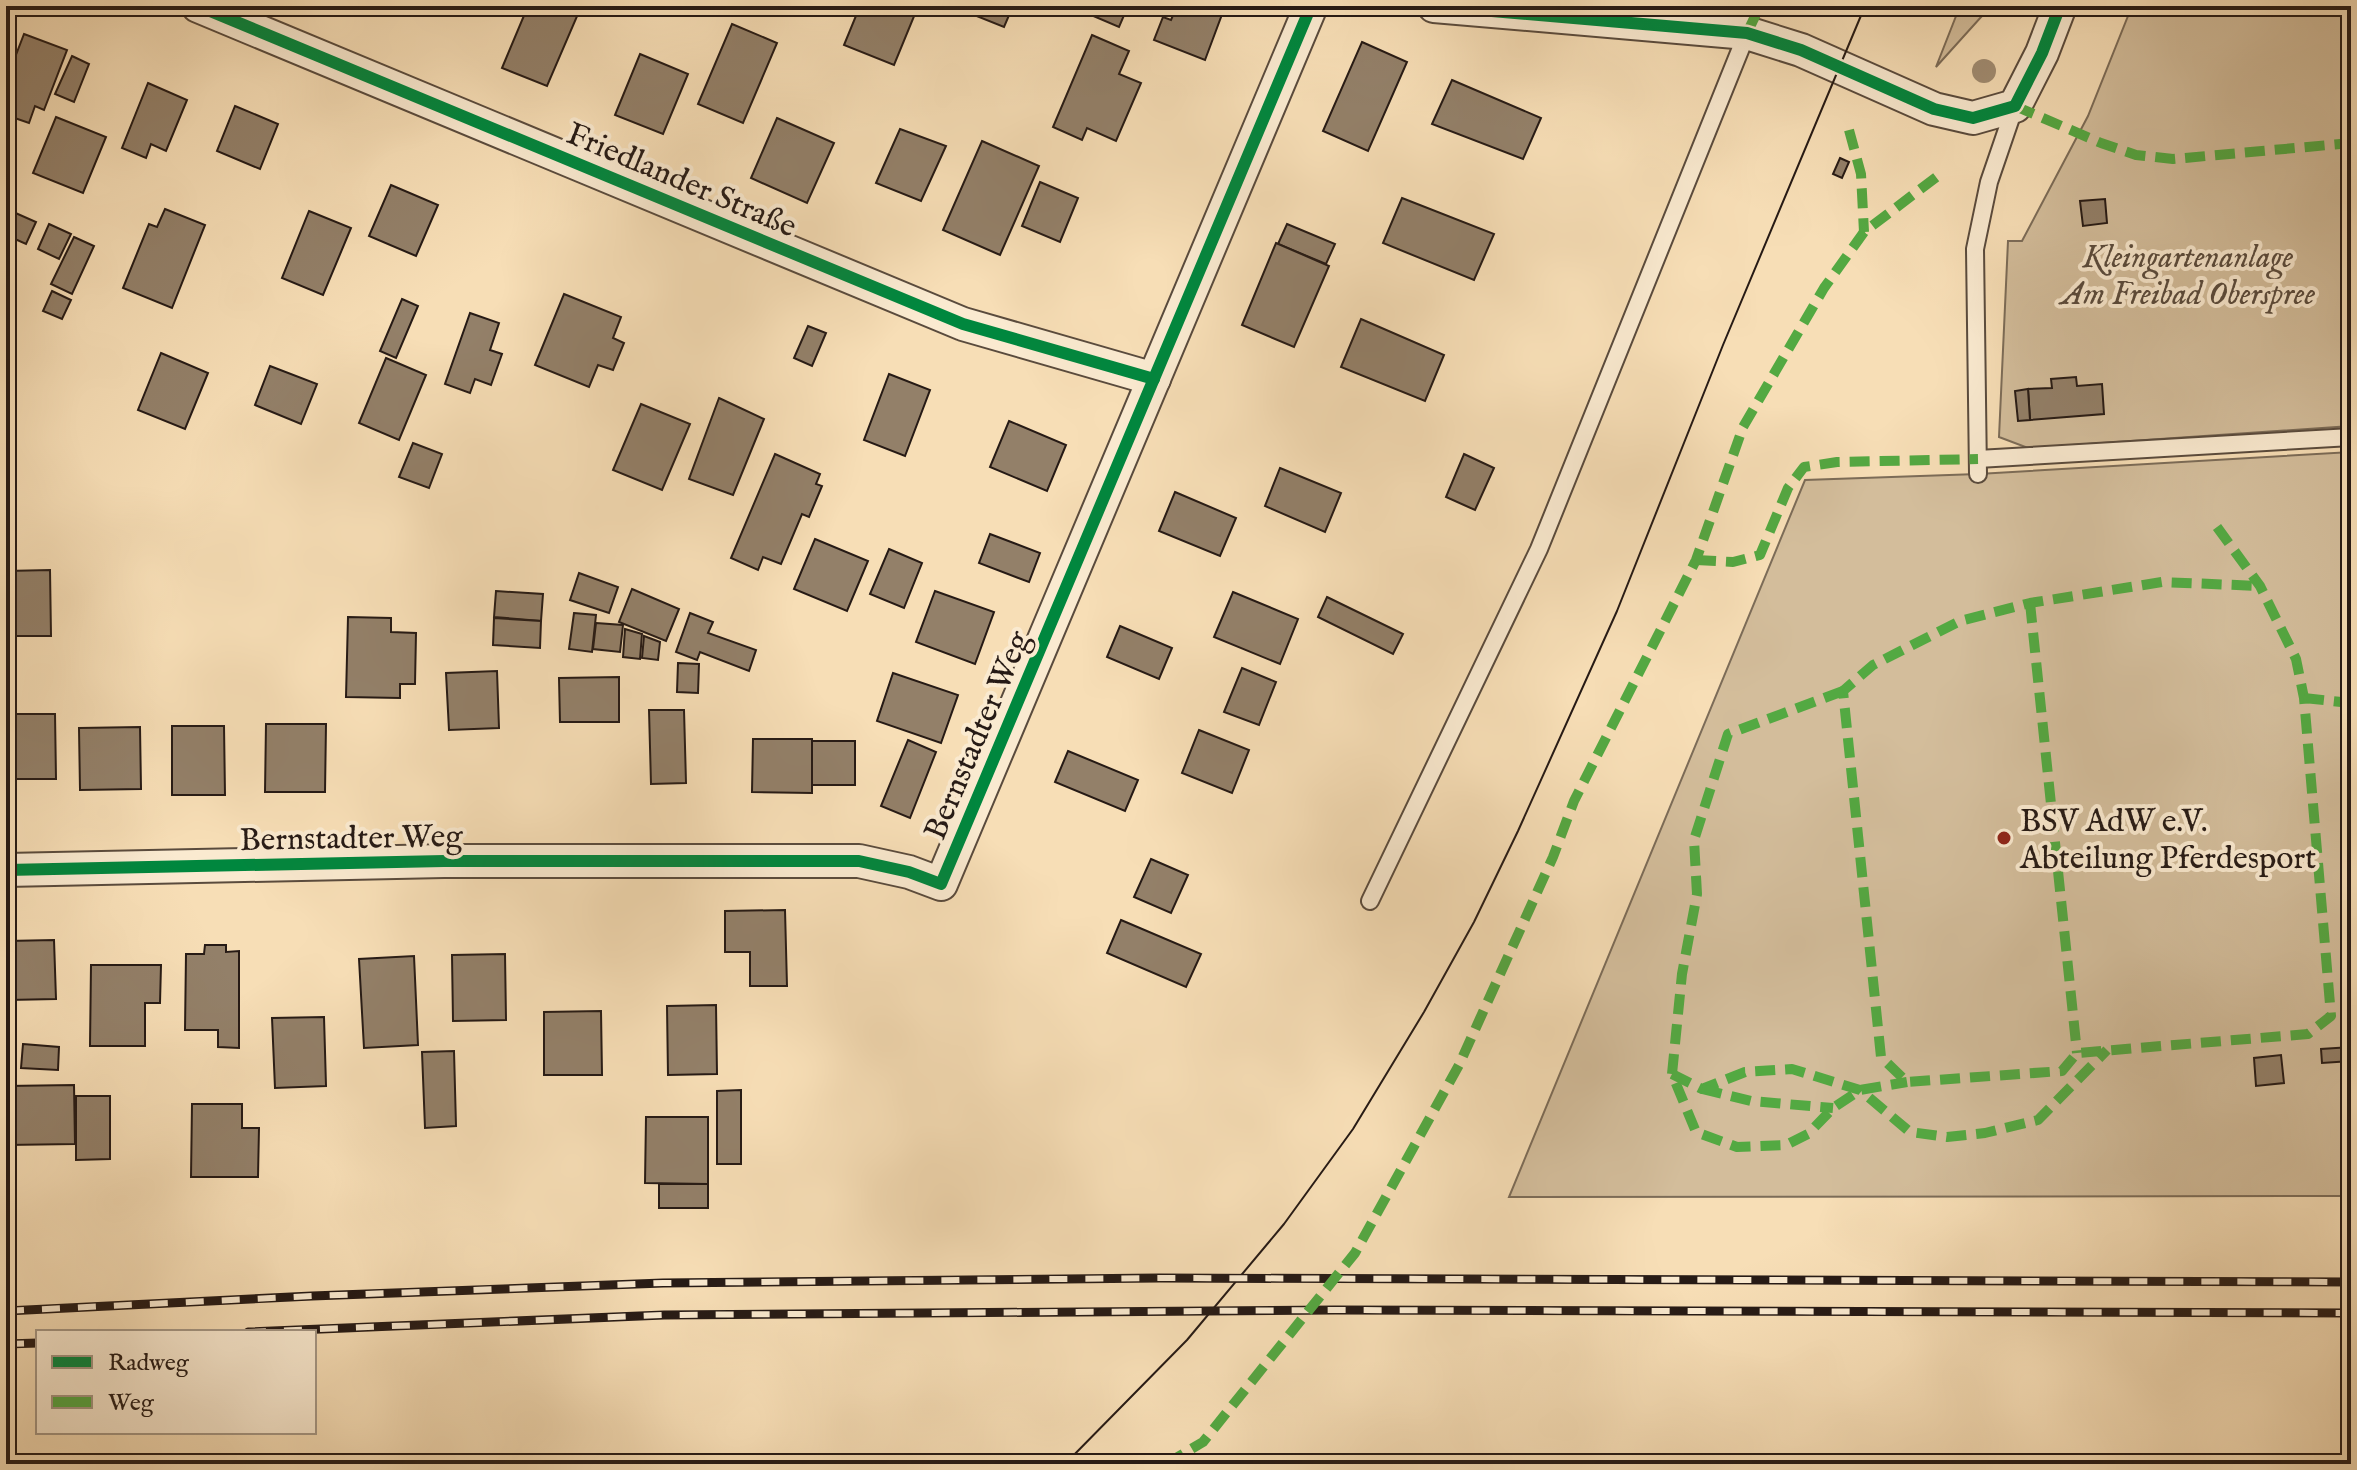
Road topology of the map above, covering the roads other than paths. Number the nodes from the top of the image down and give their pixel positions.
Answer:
1 (198, 6) edge
2 (1311, 6) edge
3 (1434, 6) edge
4 (2060, 6) edge
5 (1747, 33) junction
6 (2015, 106) junction
7 (1154, 379) junction
8 (2351, 437) edge
9 (6, 870) edge
10 (1370, 901) dead end

1 - 7 street, Friedlander Straße
2 - 7 street, Bernstadter Weg
3 - 5 street
4 - 6 street
5 - 6 street
5 - 10 lane
6 - 8 lane
7 - 9 street, Bernstadter Weg

